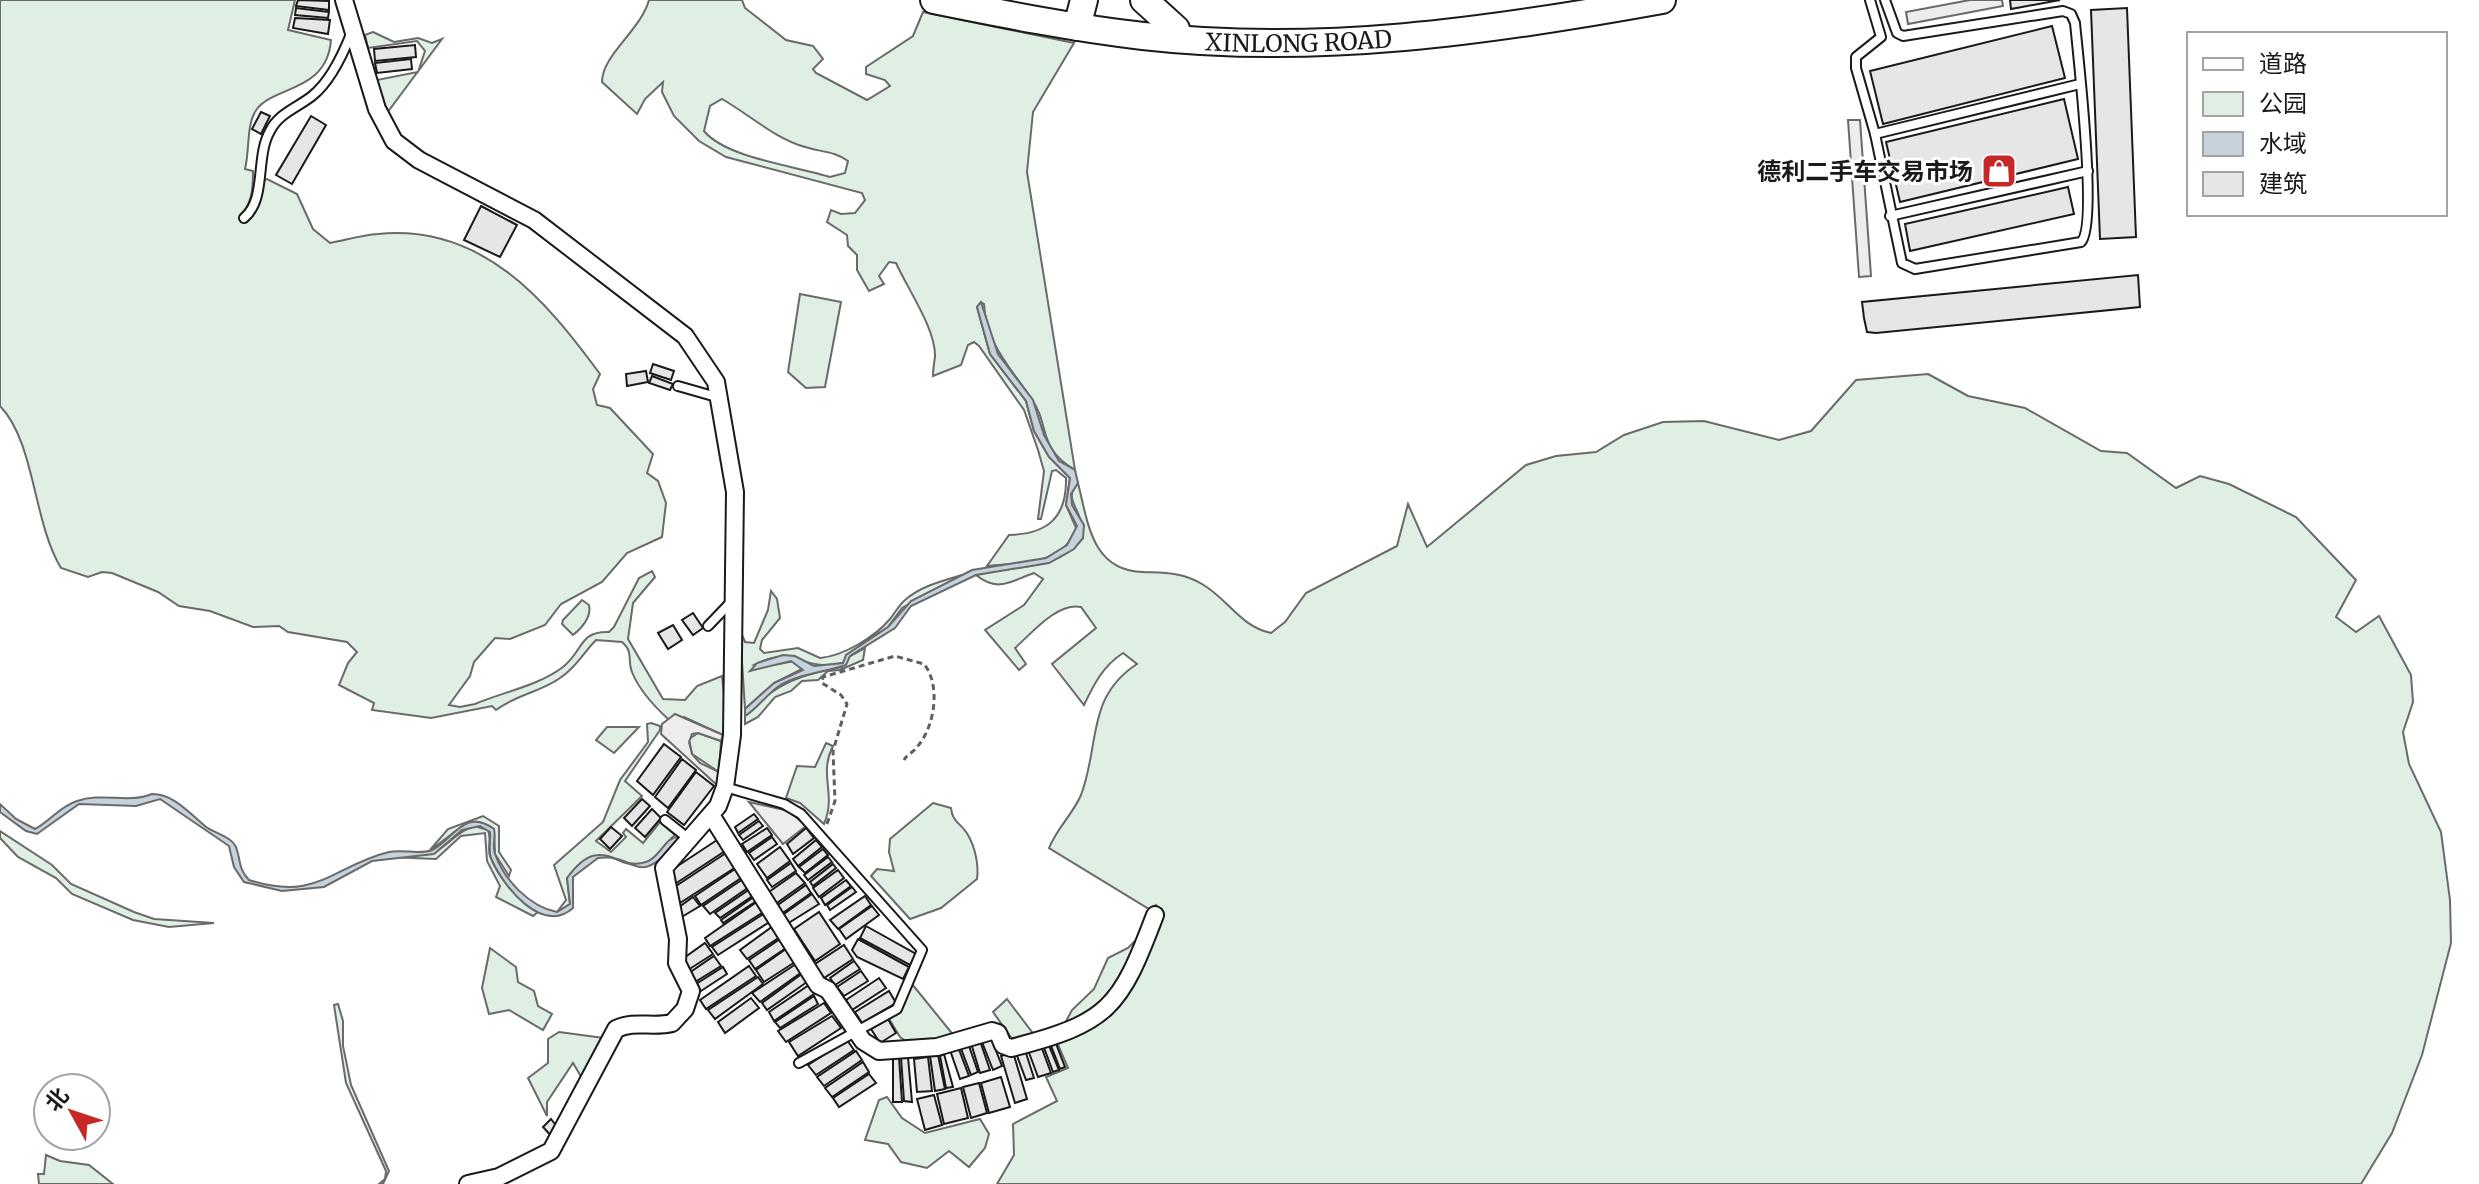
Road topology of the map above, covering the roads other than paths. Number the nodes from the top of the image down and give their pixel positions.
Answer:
1 (344, 0) edge
2 (934, 0) edge
3 (985, 0) edge
4 (1144, 0) edge
5 (1621, 0) edge
6 (1662, 0) edge
7 (1870, 0) edge
8 (1885, 0) edge
9 (1070, 14) edge
10 (353, 29) junction
11 (1176, 29) junction
12 (2080, 84) junction
13 (1875, 134) junction
14 (2088, 171) junction
15 (1890, 216) junction
16 (244, 218) dead end
17 (678, 386) dead end
18 (721, 398) junction
19 (732, 601) junction
20 (708, 626) dead end
21 (725, 787) junction
22 (711, 815) junction
23 (665, 820) dead end
24 (689, 839) junction
25 (1155, 915) dead end
26 (857, 1032) junction
27 (799, 1063) dead end
28 (468, 1184) edge

1 - 10 street
2 - 9 main road, XINLONG ROAD
3 - 9 main road, XINLONG ROAD
4 - 11 main road
5 - 11 main road, XINLONG ROAD
6 - 9 main road, XINLONG ROAD
7 - 13 lane
8 - 12 lane
9 - 11 main road, XINLONG ROAD
10 - 16 lane
10 - 18 street
12 - 13 lane
12 - 14 lane
13 - 15 lane
14 - 15 lane
14 - 15 lane
17 - 18 lane
18 - 19 street
19 - 20 lane
19 - 21 street
21 - 22 street
21 - 26 lane
22 - 24 street
22 - 26 street
23 - 24 lane
24 - 28 street
25 - 26 street
26 - 27 lane

